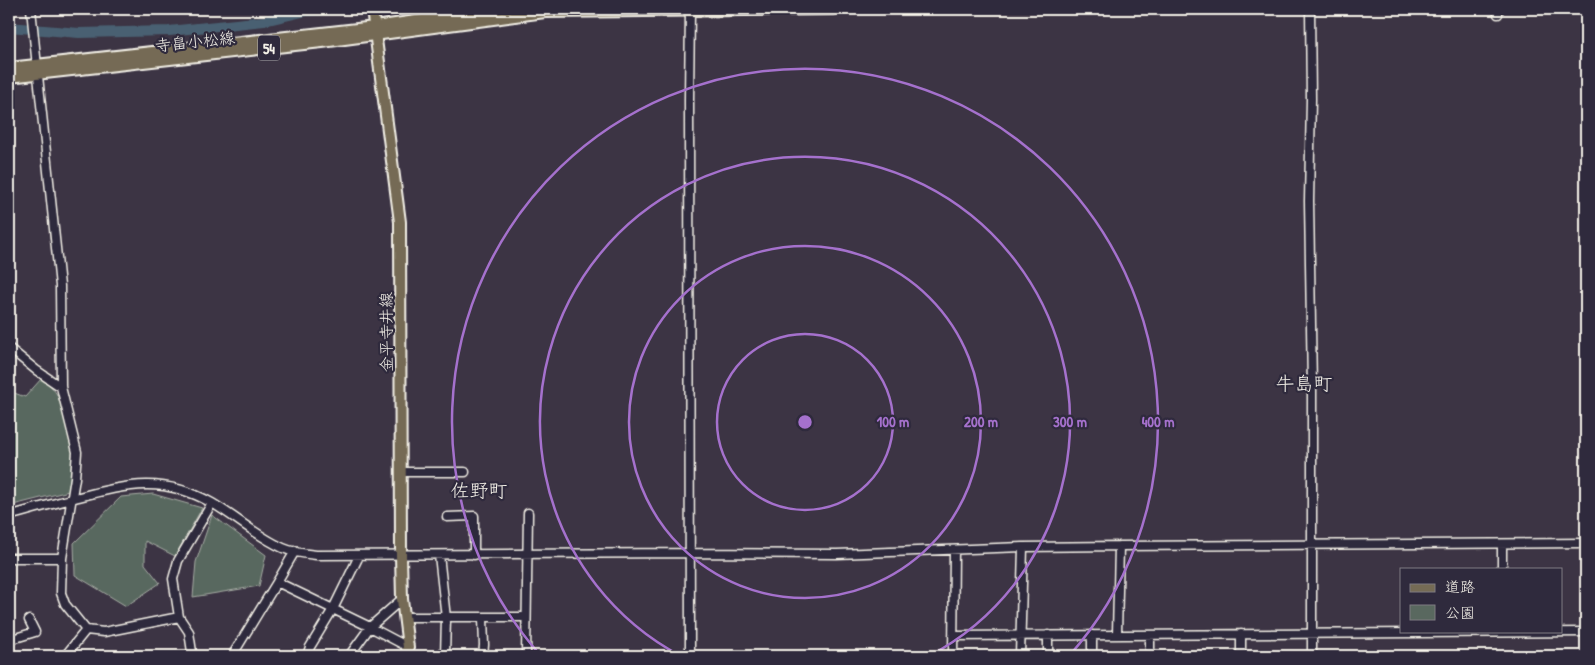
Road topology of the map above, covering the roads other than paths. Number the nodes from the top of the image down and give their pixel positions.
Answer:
1 (31, 9) edge
2 (498, 9) edge
3 (690, 9) edge
4 (833, 9) edge
5 (1310, 9) edge
6 (373, 10) edge
7 (376, 31) junction
8 (9, 68) edge
9 (37, 70) junction
10 (9, 77) edge
11 (9, 348) edge
12 (61, 387) junction
13 (402, 472) junction
14 (465, 472) dead end
15 (72, 499) junction
16 (212, 503) junction
17 (528, 513) dead end
18 (9, 516) edge
19 (447, 517) dead end
20 (1586, 543) edge
21 (1313, 544) junction
22 (1502, 544) junction
23 (1119, 546) junction
24 (1022, 547) junction
25 (954, 550) junction
26 (295, 552) junction
27 (690, 553) junction
28 (527, 554) junction
29 (401, 555) junction
30 (439, 555) junction
31 (474, 555) junction
32 (359, 556) junction
33 (9, 558) edge
34 (62, 558) junction
35 (1502, 568) edge
36 (277, 582) junction
37 (402, 599) junction
38 (332, 609) junction
39 (179, 617) junction
40 (406, 617) junction
41 (526, 617) junction
42 (446, 618) junction
43 (483, 618) junction
44 (29, 620) dead end
45 (370, 627) junction
46 (86, 630) junction
47 (1501, 632) edge
48 (1586, 632) edge
49 (1312, 633) junction
50 (1117, 634) junction
51 (1150, 634) junction
52 (1241, 634) junction
53 (1048, 635) junction
54 (1092, 635) junction
55 (954, 636) junction
56 (1020, 636) junction
57 (9, 640) edge
58 (407, 652) edge
59 (191, 654) edge
60 (65, 656) edge
61 (199, 656) edge
62 (232, 656) edge
63 (307, 656) edge
64 (349, 656) edge
65 (445, 656) edge
66 (483, 656) edge
67 (526, 656) edge
68 (690, 656) edge
69 (953, 656) edge
70 (1020, 656) edge
71 (1048, 656) edge
72 (1092, 656) edge
73 (1150, 656) edge
74 (1241, 656) edge
75 (1312, 656) edge

1 - 9 street
2 - 7 main road, 寺畠小松線 / 54
3 - 4 main road, 寺畠小松線 / 54
3 - 7 main road, 寺畠小松線 / 54
3 - 27 street
5 - 21 street
6 - 7 main road, 金平寺井線
7 - 9 main road, 寺畠小松線 / 54
7 - 13 main road, 金平寺井線
8 - 9 main road, 寺畠小松線 / 54
9 - 10 main road, 寺畠小松線 / 54
9 - 12 street
11 - 12 street
12 - 15 street
13 - 14 street
13 - 29 main road, 金平寺井線
15 - 16 street
15 - 18 street
15 - 34 street
16 - 26 street
16 - 39 street
17 - 28 street
19 - 31 street
20 - 22 street
21 - 22 street
21 - 23 street
21 - 49 street
22 - 35 street
23 - 24 street
23 - 50 street
24 - 25 street
24 - 56 street
25 - 27 street
25 - 55 street
26 - 32 street
26 - 36 street
27 - 28 street
27 - 68 street
28 - 31 street
28 - 41 street
29 - 30 street
29 - 32 street
29 - 37 main road, 金平寺井線
30 - 31 street
30 - 42 street
32 - 38 street
33 - 34 street
34 - 46 street
36 - 38 street
36 - 62 street
37 - 40 main road, 金平寺井線
37 - 45 street
38 - 45 street
38 - 63 street
39 - 46 street
39 - 59 street
40 - 42 street
40 - 58 main road, 金平寺井線
41 - 43 street
41 - 67 street
42 - 43 street
42 - 65 street
43 - 66 street
44 - 57 street
45 - 58 street
45 - 64 street
46 - 60 street
47 - 48 street
47 - 49 street
49 - 52 street
49 - 75 street
50 - 51 street
50 - 54 street
51 - 52 street
51 - 73 street
52 - 74 street
53 - 54 street
53 - 56 street
53 - 71 street
54 - 72 street
55 - 56 street
55 - 69 street
56 - 70 street
59 - 61 street

